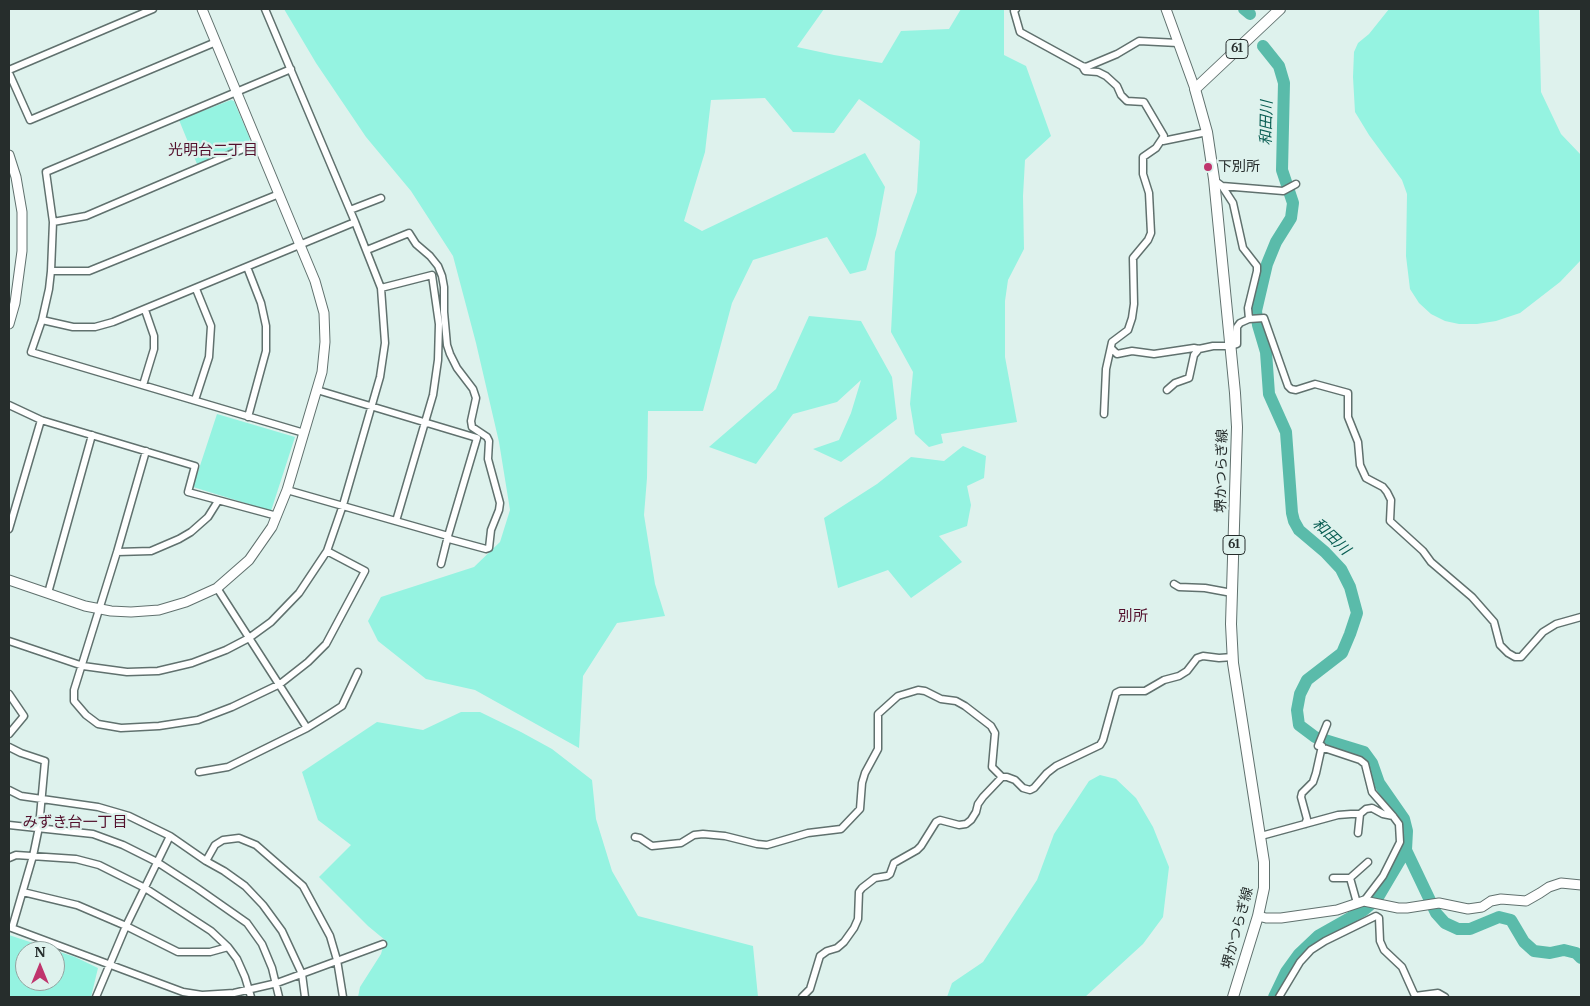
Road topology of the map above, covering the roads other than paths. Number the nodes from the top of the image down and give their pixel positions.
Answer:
1 (152, 9) edge
2 (202, 9) edge
3 (265, 9) edge
4 (1016, 9) edge
5 (1166, 9) edge
6 (1280, 9) edge
7 (216, 42) junction
8 (1178, 43) junction
9 (1082, 66) junction
10 (291, 69) junction
11 (9, 71) edge
12 (1195, 89) junction
13 (236, 92) junction
14 (1206, 132) junction
15 (1162, 141) junction
16 (257, 143) junction
17 (9, 155) edge
18 (1218, 183) junction
19 (1296, 184) dead end
20 (279, 194) junction
21 (381, 198) dead end
22 (350, 210) junction
23 (52, 222) junction
24 (355, 222) junction
25 (300, 244) junction
26 (367, 250) junction
27 (247, 267) junction
28 (51, 270) junction
29 (381, 288) junction
30 (196, 289) junction
31 (145, 310) junction
32 (1249, 319) junction
33 (42, 320) junction
34 (9, 324) edge
35 (1231, 346) junction
36 (1111, 348) junction
37 (1200, 349) junction
38 (143, 385) junction
39 (316, 390) junction
40 (1167, 390) dead end
41 (195, 400) junction
42 (9, 406) edge
43 (372, 407) junction
44 (1104, 414) dead end
45 (248, 417) junction
46 (41, 420) junction
47 (424, 422) junction
48 (304, 434) junction
49 (92, 435) junction
50 (146, 451) junction
51 (287, 490) junction
52 (218, 501) junction
53 (343, 506) junction
54 (277, 516) junction
55 (10, 518) edge
56 (396, 521) junction
57 (9, 528) edge
58 (448, 536) junction
59 (327, 551) junction
60 (117, 552) junction
61 (441, 564) dead end
62 (9, 580) edge
63 (1174, 584) dead end
64 (217, 588) junction
65 (48, 593) junction
66 (1232, 593) junction
67 (98, 609) junction
68 (1581, 616) edge
69 (249, 638) junction
70 (9, 641) edge
71 (1233, 657) junction
72 (83, 666) junction
73 (358, 672) dead end
74 (280, 684) junction
75 (9, 694) edge
76 (1327, 724) dead end
77 (307, 728) junction
78 (9, 734) edge
79 (1322, 746) junction
80 (9, 747) edge
81 (199, 772) dead end
82 (1002, 777) junction
83 (9, 790) edge
84 (42, 800) junction
85 (1360, 814) junction
86 (1393, 816) junction
87 (1305, 824) junction
88 (9, 825) edge
89 (39, 827) junction
90 (1358, 833) dead end
91 (170, 836) junction
92 (1260, 836) junction
93 (636, 837) dead end
94 (33, 856) junction
95 (9, 858) edge
96 (206, 861) junction
97 (156, 862) junction
98 (1368, 862) dead end
99 (1333, 878) dead end
100 (1350, 878) junction
101 (1581, 885) edge
102 (145, 888) junction
103 (23, 892) junction
104 (1364, 901) junction
105 (1385, 906) junction
106 (1258, 916) junction
107 (1376, 916) junction
108 (126, 926) junction
109 (10, 928) edge
110 (383, 944) dead end
111 (228, 948) junction
112 (338, 960) junction
113 (109, 965) junction
114 (302, 974) junction
115 (277, 983) junction
116 (250, 994) edge
117 (96, 997) edge
118 (279, 997) edge
119 (305, 997) edge
120 (343, 997) edge
121 (802, 997) edge
122 (1233, 997) edge
123 (1279, 997) edge
124 (1445, 997) edge

1 - 11 street
2 - 7 street
3 - 10 street
4 - 9 street
5 - 8 street
6 - 12 main road, 61
7 - 11 street
7 - 13 street
8 - 9 street
8 - 12 street
9 - 15 street
10 - 13 street
10 - 22 street
12 - 14 main road, 堺かつらぎ線 / 61
13 - 16 street
13 - 23 street
14 - 15 street
14 - 18 main road, 堺かつらぎ線 / 61
15 - 36 street
16 - 20 street
16 - 23 street
17 - 34 street
18 - 19 street
18 - 32 street
18 - 35 main road, 堺かつらぎ線 / 61
20 - 25 street
20 - 28 street
21 - 22 street
22 - 24 street
23 - 28 street
24 - 25 street
24 - 26 street
25 - 27 street
25 - 39 street
26 - 29 street
26 - 58 street
27 - 30 street
27 - 45 street
28 - 33 street
29 - 43 street
29 - 47 street
30 - 31 street
30 - 41 street
31 - 33 street
31 - 38 street
32 - 35 street
32 - 68 street
33 - 38 street
35 - 37 street
35 - 66 main road, 堺かつらぎ線 / 61
36 - 37 street
36 - 44 street
37 - 40 street
38 - 41 street
39 - 43 street
39 - 48 street
41 - 45 street
42 - 46 street
43 - 47 street
43 - 53 street
45 - 48 street
46 - 49 street
46 - 55 street
47 - 56 street
47 - 58 street
48 - 51 street
49 - 50 street
49 - 65 street
50 - 52 street
50 - 60 street
51 - 53 street
51 - 54 street
52 - 54 street
52 - 60 street
53 - 56 street
53 - 59 street
54 - 64 street
55 - 57 street
56 - 58 street
58 - 61 street
59 - 69 street
59 - 74 street
60 - 67 street
62 - 65 street
63 - 66 street
64 - 67 street
64 - 69 street
65 - 67 street
66 - 71 main road, 堺かつらぎ線 / 61
67 - 72 street
69 - 72 street
69 - 74 street
70 - 72 street
71 - 82 street
71 - 92 main road, 堺かつらぎ線 / 61
72 - 74 street
73 - 77 street
74 - 77 street
75 - 78 street
76 - 79 street
77 - 81 street
79 - 86 street
79 - 87 street
80 - 84 street
82 - 93 street
82 - 121 street
83 - 84 street
84 - 89 street
84 - 91 street
85 - 86 street
85 - 87 street
85 - 90 street
86 - 104 street
87 - 92 street
88 - 89 street
89 - 94 street
89 - 97 street
91 - 96 street
91 - 97 street
92 - 106 main road, 堺かつらぎ線 / 61
94 - 95 street
94 - 102 street
94 - 103 street
96 - 112 street
96 - 114 street
97 - 102 street
97 - 115 street
98 - 100 street
99 - 100 street
100 - 104 street
101 - 105 street
102 - 108 street
102 - 111 street
103 - 108 street
103 - 109 street
104 - 105 street
104 - 106 street
105 - 107 street
106 - 122 main road, 堺かつらぎ線 / 61
107 - 123 street
107 - 124 street
108 - 111 street
108 - 113 street
109 - 113 street
110 - 112 street
111 - 116 street
112 - 114 street
112 - 120 street
113 - 116 street
113 - 117 street
114 - 115 street
114 - 119 street
115 - 116 street
115 - 118 street

